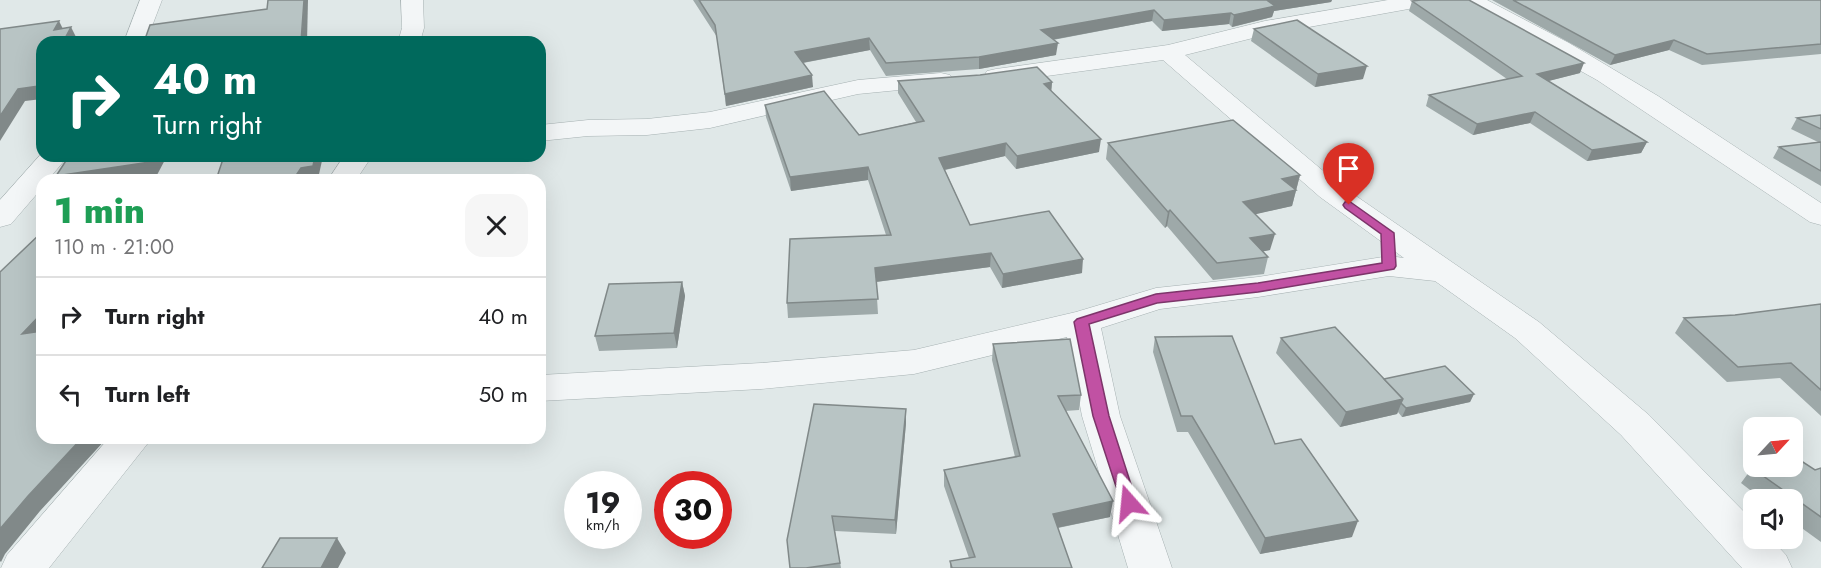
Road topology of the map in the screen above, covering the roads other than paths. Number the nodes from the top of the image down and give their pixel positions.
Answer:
1 (152, 0) edge
2 (412, 0) edge
3 (1425, 0) edge
4 (1470, 0) edge
5 (137, 36) edge
6 (411, 36) edge
7 (1168, 52) junction
8 (546, 132) edge
9 (49, 162) edge
10 (38, 174) edge
11 (36, 177) edge
12 (1821, 216) edge
13 (0, 218) edge
14 (1388, 233) junction
15 (1389, 266) junction
16 (1440, 271) junction
17 (1082, 322) junction
18 (546, 388) edge
19 (127, 444) edge
20 (22, 568) edge
21 (1150, 568) edge
22 (1770, 568) edge

1 - 5 street
2 - 6 street
3 - 7 street
4 - 12 street
7 - 8 street
7 - 14 street
9 - 10 street
11 - 13 street
14 - 15 street
14 - 16 street
15 - 16 street
15 - 17 street
16 - 22 street
17 - 18 street
17 - 21 street
19 - 20 street

